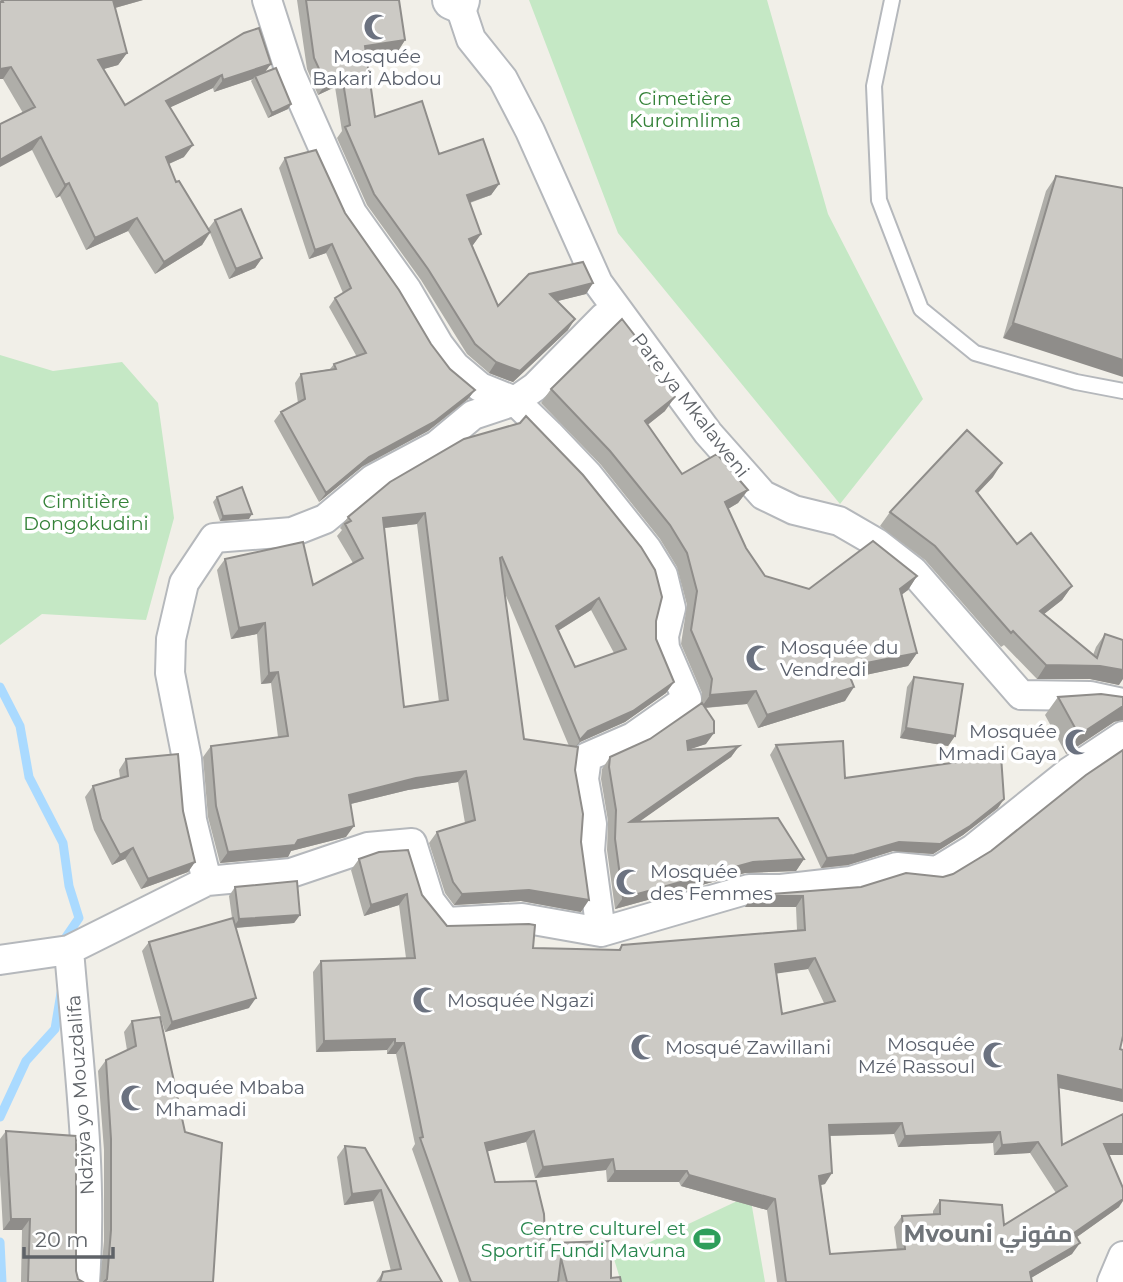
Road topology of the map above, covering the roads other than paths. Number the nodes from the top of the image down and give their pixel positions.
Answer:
1 (267, 0) edge
2 (892, 0) edge
3 (457, 1) edge
4 (617, 310) junction
5 (1123, 391) edge
6 (515, 401) junction
7 (1123, 703) edge
8 (1123, 736) edge
9 (207, 881) junction
10 (601, 932) junction
11 (69, 950) junction
12 (0, 960) edge
13 (1123, 1256) edge
14 (85, 1282) edge
15 (1112, 1282) edge

1 - 6 street
2 - 5 lane
3 - 4 street, Pare ya Mkalaweni
4 - 6 street
4 - 7 street, Pare ya Mkalaweni
6 - 9 street
6 - 10 street
8 - 10 street
9 - 10 street
9 - 11 street
11 - 12 street
11 - 14 street, Ndziya yo Mouzdalifa
13 - 15 street

